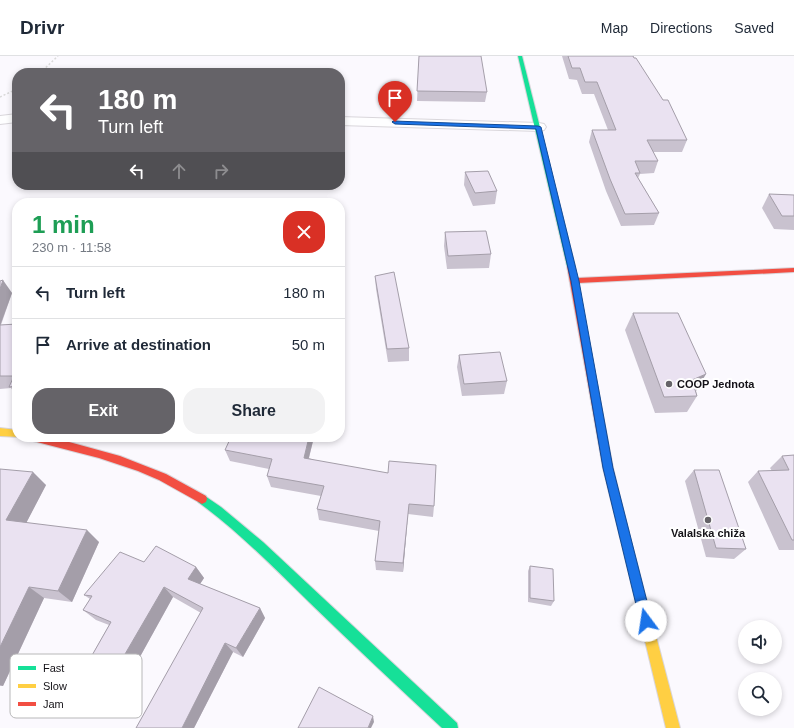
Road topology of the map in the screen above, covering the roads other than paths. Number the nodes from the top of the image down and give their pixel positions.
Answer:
1 (520, 56) edge
2 (12, 119) edge
3 (0, 120) edge
4 (345, 121) edge
5 (538, 127) junction
6 (794, 270) edge
7 (575, 281) junction
8 (0, 432) edge
9 (12, 433) edge
10 (60, 442) edge
11 (452, 728) edge
12 (672, 728) edge

1 - 5 main road
2 - 3 street
4 - 5 street
5 - 7 main road
6 - 7 main road
7 - 12 main road
8 - 9 main road
10 - 11 main road

